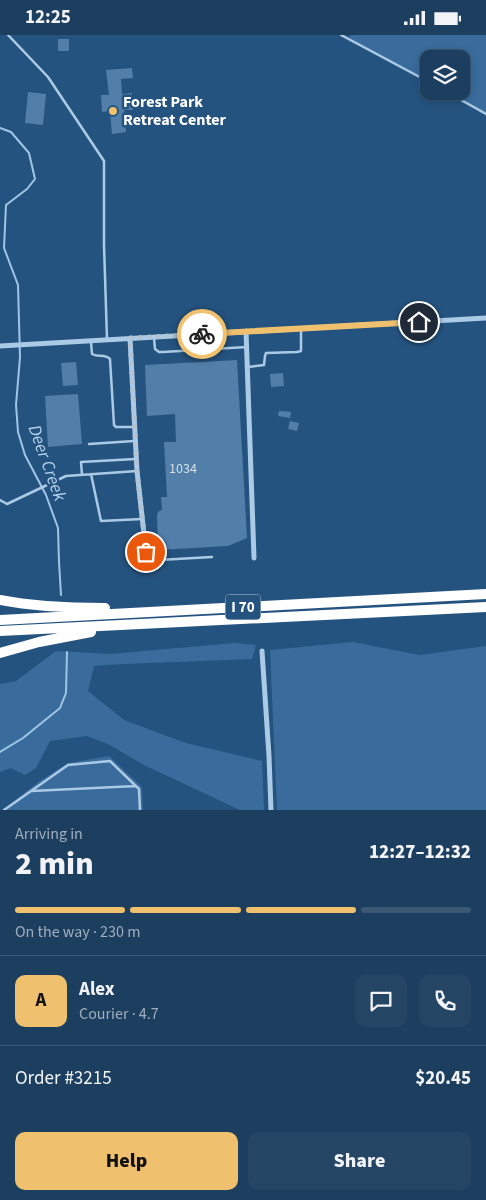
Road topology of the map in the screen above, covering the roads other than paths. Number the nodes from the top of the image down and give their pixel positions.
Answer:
1 (8, 35) edge
2 (341, 35) edge
3 (350, 37) edge
4 (420, 78) edge
5 (462, 100) edge
6 (486, 113) edge
7 (486, 318) edge
8 (301, 328) junction
9 (246, 331) junction
10 (154, 337) junction
11 (130, 338) junction
12 (107, 339) junction
13 (90, 340) junction
14 (3, 345) edge
15 (247, 347) junction
16 (248, 367) junction
17 (135, 427) junction
18 (136, 441) junction
19 (89, 444) dead end
20 (136, 459) junction
21 (137, 471) junction
22 (91, 474) junction
23 (82, 475) junction
24 (0, 500) edge
25 (142, 519) junction
26 (146, 552) joint
27 (212, 557) dead end
28 (254, 558) dead end
29 (486, 594) edge
30 (0, 600) edge
31 (486, 608) edge
32 (184, 611) junction
33 (0, 620) edge
34 (152, 623) junction
35 (0, 631) edge
36 (262, 651) dead end
37 (0, 653) edge
38 (136, 786) junction
39 (31, 791) junction
40 (4, 810) edge
41 (140, 810) edge
42 (271, 810) edge

1 - 12 lane
2 - 3 lane
3 - 4 lane
5 - 6 lane
7 - 8 street
8 - 9 street
8 - 16 lane
9 - 10 street
9 - 15 street
10 - 11 street
10 - 15 lane
11 - 12 street
11 - 17 street
12 - 13 street
13 - 14 street
13 - 17 lane
15 - 16 street
16 - 28 street
17 - 18 street
18 - 19 lane
18 - 20 street
20 - 21 street
20 - 23 lane
21 - 22 lane
21 - 25 street
22 - 23 lane
22 - 25 lane
23 - 24 lane
25 - 26 street
26 - 27 lane
29 - 32 highway, I 70
30 - 32 highway
31 - 34 highway, I 70
32 - 33 highway, I 70
34 - 35 highway, I 70
34 - 37 highway
36 - 42 street
38 - 39 lane
38 - 39 lane
38 - 41 lane
39 - 40 lane

